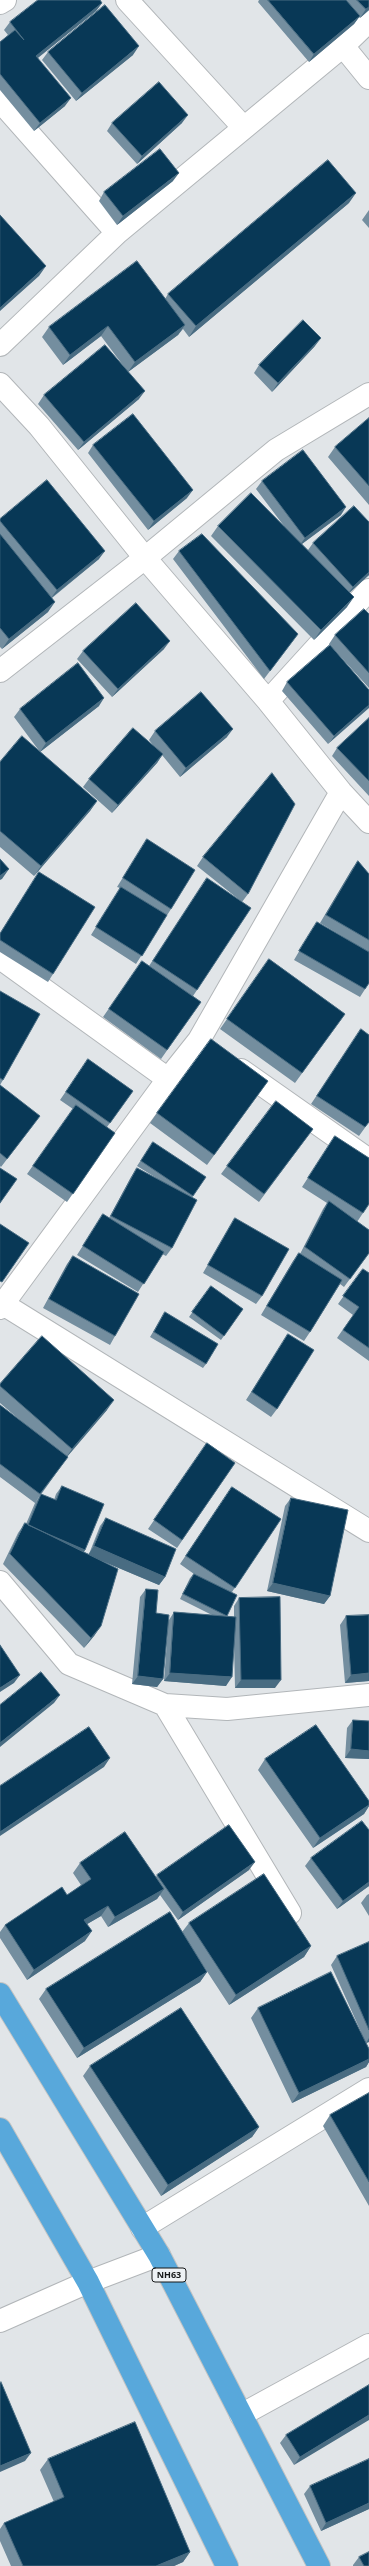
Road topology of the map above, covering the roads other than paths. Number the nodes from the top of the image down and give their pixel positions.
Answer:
1 (4, 0) edge
2 (127, 0) edge
3 (0, 3) edge
4 (369, 21) edge
5 (342, 46) junction
6 (369, 78) edge
7 (0, 101) edge
8 (244, 128) junction
9 (117, 233) junction
10 (0, 345) edge
11 (0, 384) edge
12 (369, 394) edge
13 (145, 558) junction
14 (369, 590) edge
15 (0, 670) edge
16 (268, 701) junction
17 (340, 792) junction
18 (369, 822) edge
19 (0, 958) edge
20 (199, 1040) junction
21 (168, 1079) junction
22 (369, 1160) edge
23 (1, 1305) edge
24 (369, 1532) edge
25 (0, 1582) edge
26 (369, 1695) edge
27 (165, 1705) junction
28 (290, 1913) edge
29 (0, 1994) edge
30 (369, 2089) edge
31 (0, 2129) edge
32 (142, 2228) junction
33 (158, 2255) junction
34 (88, 2282) junction
35 (0, 2321) edge
36 (369, 2345) edge
37 (241, 2415) junction
38 (227, 2566) edge
39 (319, 2566) edge

1 - 3 street
2 - 8 street
4 - 5 street
5 - 6 street
5 - 8 street
7 - 9 street
8 - 9 street
9 - 10 street
11 - 13 street
12 - 13 street
13 - 15 street
13 - 16 street
14 - 16 street
16 - 17 street
17 - 18 street
17 - 20 street
19 - 21 street
20 - 21 street
20 - 22 street
21 - 23 street
23 - 24 street
25 - 27 street
26 - 27 street
27 - 28 street
29 - 32 highway, NH63
30 - 32 street
31 - 34 highway
32 - 33 highway, NH63
33 - 34 street
33 - 37 highway, NH63
34 - 35 street
34 - 38 highway
36 - 37 street
37 - 39 highway, NH63

